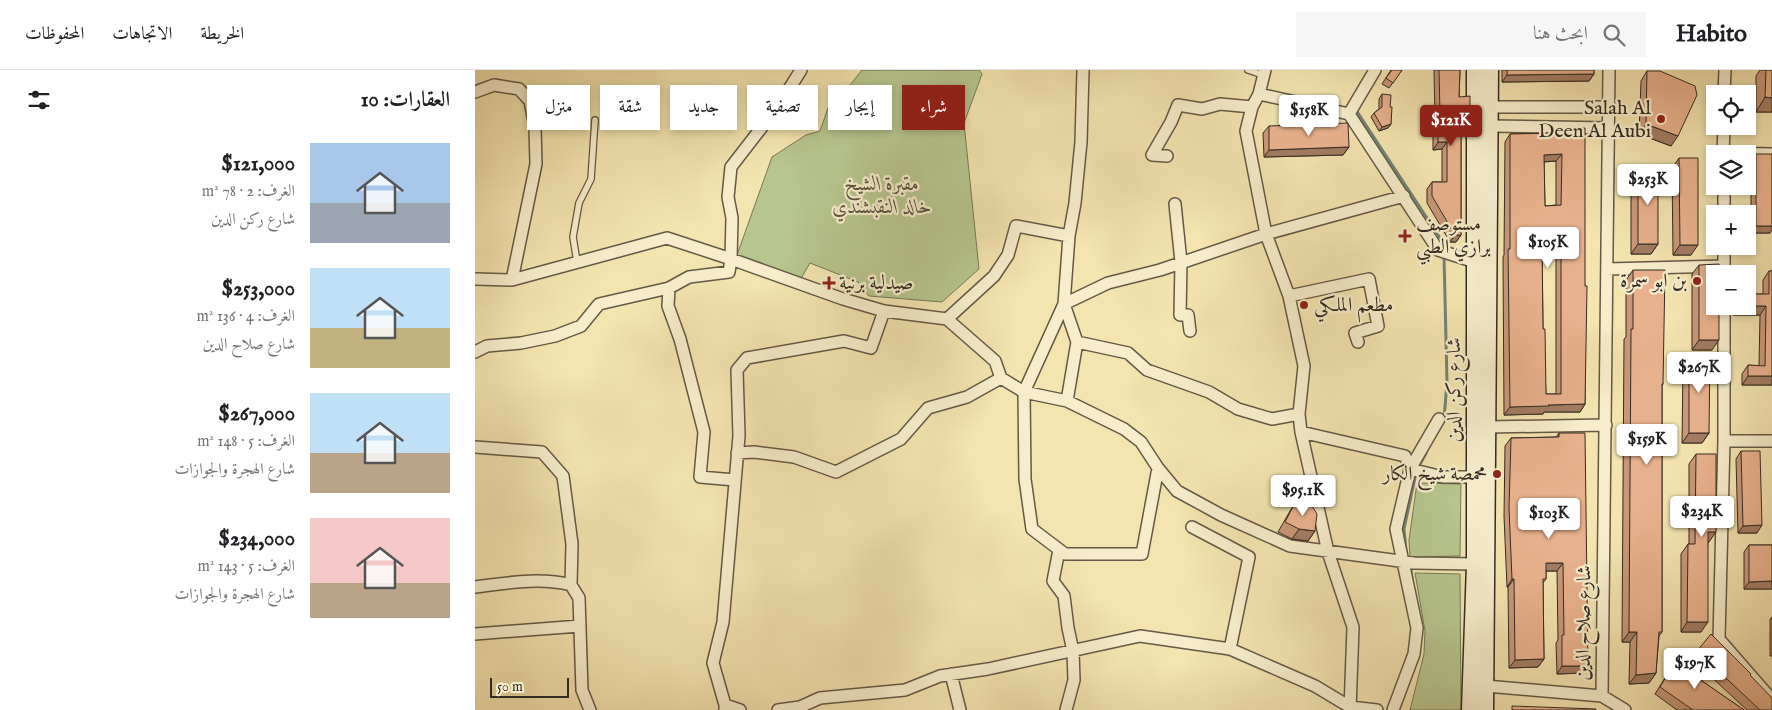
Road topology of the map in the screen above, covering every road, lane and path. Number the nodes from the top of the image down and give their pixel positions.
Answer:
1 (801, 70) edge
2 (1083, 70) edge
3 (1248, 70) edge
4 (1375, 70) edge
5 (1475, 70) edge
6 (1490, 70) edge
7 (1609, 70) edge
8 (1725, 70) edge
9 (1264, 72) edge
10 (1724, 85) edge
11 (475, 92) edge
12 (1259, 94) junction
13 (1252, 107) junction
14 (1490, 107) junction
15 (1609, 107) junction
16 (1349, 114) junction
17 (595, 120) dead end
18 (1490, 126) junction
19 (1608, 128) junction
20 (1756, 154) edge
21 (1772, 154) edge
22 (1167, 156) dead end
23 (1404, 196) junction
24 (1175, 204) dead end
25 (1266, 234) junction
26 (1069, 236) junction
27 (731, 259) junction
28 (577, 262) junction
29 (1181, 262) junction
30 (1475, 262) junction
31 (1607, 269) junction
32 (1706, 270) edge
33 (475, 279) edge
34 (512, 280) junction
35 (669, 288) junction
36 (1289, 296) junction
37 (1064, 304) junction
38 (884, 311) junction
39 (1724, 315) edge
40 (947, 319) junction
41 (1190, 331) dead end
42 (1077, 342) junction
43 (1359, 342) dead end
44 (475, 352) edge
45 (1001, 378) junction
46 (1024, 392) junction
47 (1067, 401) junction
48 (1299, 414) junction
49 (1439, 420) dead end
50 (1605, 425) junction
51 (1488, 427) junction
52 (1301, 432) junction
53 (1724, 441) junction
54 (1772, 442) edge
55 (475, 447) edge
56 (737, 453) junction
57 (1158, 468) junction
58 (1415, 471) junction
59 (1475, 477) junction
60 (735, 480) junction
61 (1192, 526) dead end
62 (1059, 550) junction
63 (1328, 552) junction
64 (1403, 561) junction
65 (1475, 564) junction
66 (571, 585) junction
67 (475, 587) edge
68 (580, 626) junction
69 (475, 634) edge
70 (1231, 648) junction
71 (1073, 650) junction
72 (951, 674) junction
73 (1486, 686) junction
74 (1602, 696) junction
75 (1772, 700) edge
76 (725, 707) edge
77 (1350, 708) edge
78 (590, 710) edge
79 (741, 710) edge
80 (778, 710) edge
81 (959, 710) edge
82 (1065, 710) edge
83 (1377, 710) edge
84 (1393, 710) edge
85 (1470, 710) edge
86 (1485, 710) edge
87 (1625, 710) edge

1 - 27 street
2 - 26 street
3 - 9 lane
4 - 16 street
5 - 30 main road, شارع ركن الدين
6 - 14 main road, شارع ركن الدين
7 - 15 street, شارع صلاح الدين
8 - 10 street
9 - 12 street
11 - 34 street
12 - 13 street
12 - 16 street
13 - 22 street
13 - 25 street
14 - 15 street
14 - 18 main road, شارع ركن الدين
15 - 19 street, شارع صلاح الدين
16 - 23 street
17 - 28 lane
18 - 19 street
18 - 51 main road, شارع ركن الدين
19 - 31 street, شارع صلاح الدين
20 - 21 street
23 - 25 street
23 - 30 street
24 - 29 street
25 - 29 street
25 - 36 street
26 - 37 street
26 - 40 street
27 - 28 street
27 - 35 street
27 - 38 street
28 - 34 street
29 - 37 street
29 - 41 street
30 - 59 main road, شارع ركن الدين
31 - 32 street
31 - 50 street, شارع صلاح الدين
33 - 34 street
35 - 44 street
35 - 60 street
36 - 43 street
36 - 48 street
37 - 42 street
37 - 46 street
38 - 40 street
38 - 56 street
39 - 53 street
40 - 45 street
42 - 47 street
42 - 48 street
45 - 46 street
45 - 56 street
46 - 47 street
46 - 62 street
47 - 57 street
48 - 52 street
49 - 58 street
50 - 51 street
50 - 74 street, شارع صلاح الدين
51 - 73 main road, شارع ركن الدين
52 - 58 street
52 - 63 street
53 - 54 street
53 - 75 street
55 - 66 street
56 - 60 street
57 - 62 street
57 - 63 street
58 - 59 street
58 - 64 street
59 - 65 main road, شارع ركن الدين
60 - 76 street
61 - 70 street
62 - 71 street
63 - 64 street
63 - 77 street
64 - 65 street
64 - 84 street
65 - 85 main road, شارع ركن الدين
66 - 67 street
66 - 68 street
68 - 69 street
68 - 78 street
70 - 71 street
70 - 77 street
71 - 72 street
71 - 82 street
72 - 80 street
72 - 81 street
73 - 74 street
73 - 86 main road, شارع ركن الدين
74 - 87 street
76 - 79 street
77 - 83 street

